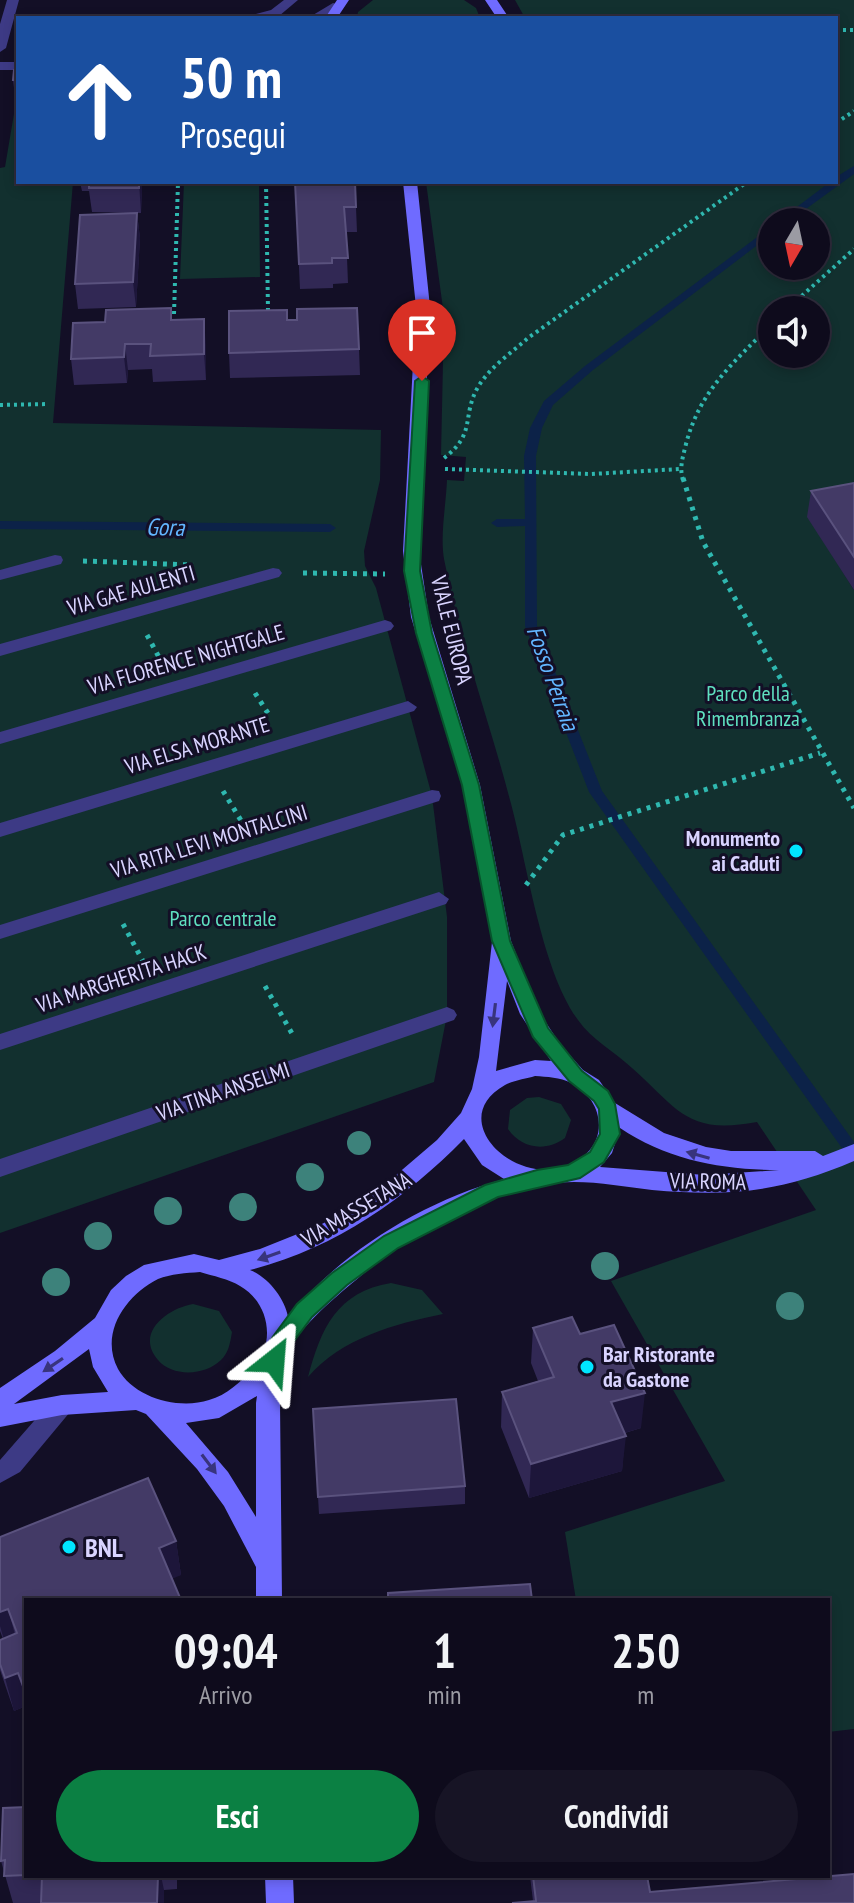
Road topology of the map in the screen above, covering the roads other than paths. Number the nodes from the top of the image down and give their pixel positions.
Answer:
1 (13, 0) edge
2 (292, 0) edge
3 (337, 8) edge
4 (258, 16) edge
5 (319, 16) edge
6 (12, 26) edge
7 (0, 48) edge
8 (410, 184) edge
9 (55, 560) dead end
10 (273, 573) dead end
11 (0, 575) edge
12 (385, 626) dead end
13 (0, 650) edge
14 (408, 707) dead end
15 (0, 738) edge
16 (432, 796) dead end
17 (0, 830) edge
18 (439, 899) dead end
19 (0, 932) edge
20 (501, 941) junction
21 (447, 1015) dead end
22 (0, 1042) edge
23 (576, 1076) junction
24 (482, 1089) junction
25 (608, 1109) junction
26 (469, 1119) junction
27 (847, 1155) edge
28 (0, 1168) edge
29 (782, 1169) junction
30 (573, 1173) junction
31 (537, 1178) junction
32 (225, 1267) junction
33 (102, 1325) junction
34 (277, 1353) junction
35 (0, 1401) edge
36 (62, 1405) junction
37 (144, 1405) junction
38 (0, 1417) edge
39 (0, 1472) edge
40 (267, 1565) junction
41 (269, 1598) edge
42 (279, 1878) edge
43 (280, 1903) edge

1 - 6 street
2 - 4 street
3 - 5 street
6 - 7 street
8 - 20 main road, VIALE EUROPA
9 - 11 street
10 - 13 street, VIA GAE AULENTI
12 - 15 street, VIA FLORENCE NIGHTGALE
14 - 17 street, VIA ELSA MORANTE
16 - 19 street, VIA RITA LEVI MONTALCINI
18 - 22 street, VIA MARGHERITA HACK
20 - 23 main road, VIALE EUROPA
20 -> 24 main road, VIALE EUROPA
21 - 28 street, VIA TINA ANSELMI
23 - 24 main road
23 - 25 main road
24 - 26 main road
29 -> 25 main road, VIA ROMA
25 - 30 main road
26 - 31 main road
26 -> 32 main road, VIA MASSETANA
27 - 29 main road, VIA ROMA
29 - 30 main road, VIA ROMA
30 - 31 main road
31 - 34 main road, VIA MASSETANA
32 - 33 main road
32 - 34 main road
33 -> 35 main road
33 - 37 main road
34 - 37 main road
34 - 40 main road
36 - 37 main road
36 - 38 main road
36 - 39 street
37 -> 40 main road
40 - 41 main road
42 - 43 main road

